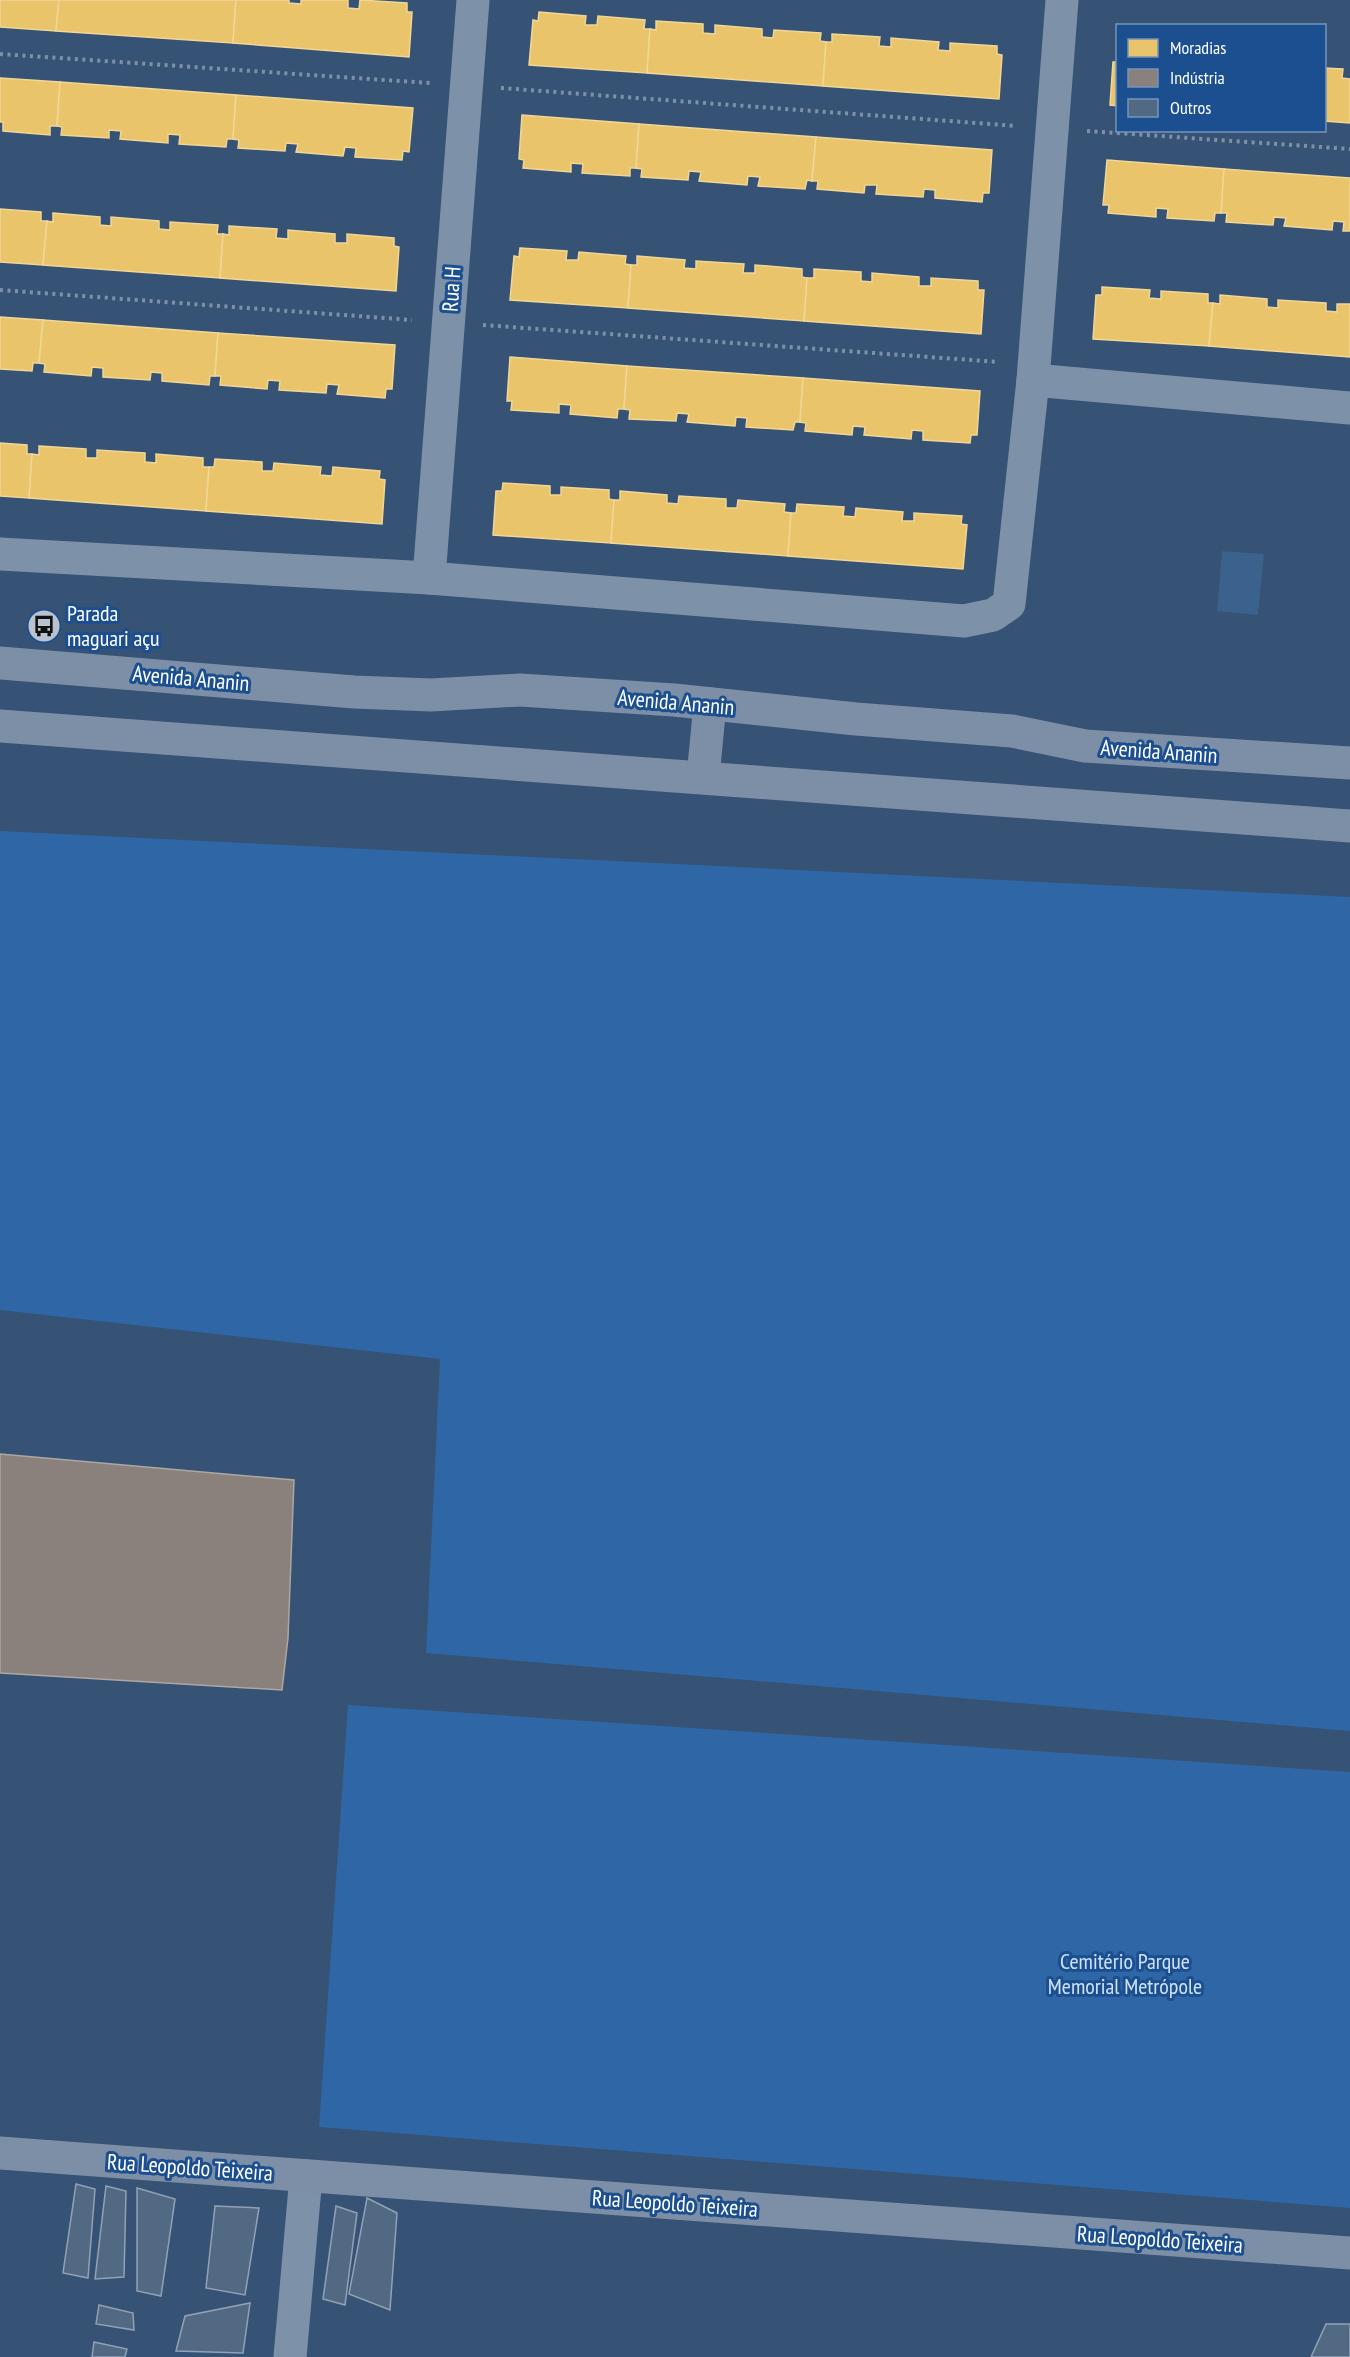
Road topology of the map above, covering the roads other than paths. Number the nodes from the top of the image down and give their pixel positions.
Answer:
1 (473, 0) edge
2 (1062, 0) edge
3 (1034, 373) junction
4 (1350, 408) edge
5 (0, 554) edge
6 (429, 578) junction
7 (0, 663) edge
8 (710, 704) junction
9 (0, 726) edge
10 (1350, 763) edge
11 (703, 777) junction
12 (1350, 826) edge
13 (0, 2153) edge
14 (306, 2176) junction
15 (1350, 2253) edge
16 (290, 2357) edge

1 - 6 street, Rua H
2 - 3 street
3 - 4 street
3 - 6 street
5 - 6 street
7 - 8 main road, Avenida Ananin
8 - 10 main road, Avenida Ananin
8 - 11 main road
9 - 11 main road
11 - 12 main road
13 - 14 main road, Rua Leopoldo Teixeira
14 - 15 main road, Rua Leopoldo Teixeira
14 - 16 street

